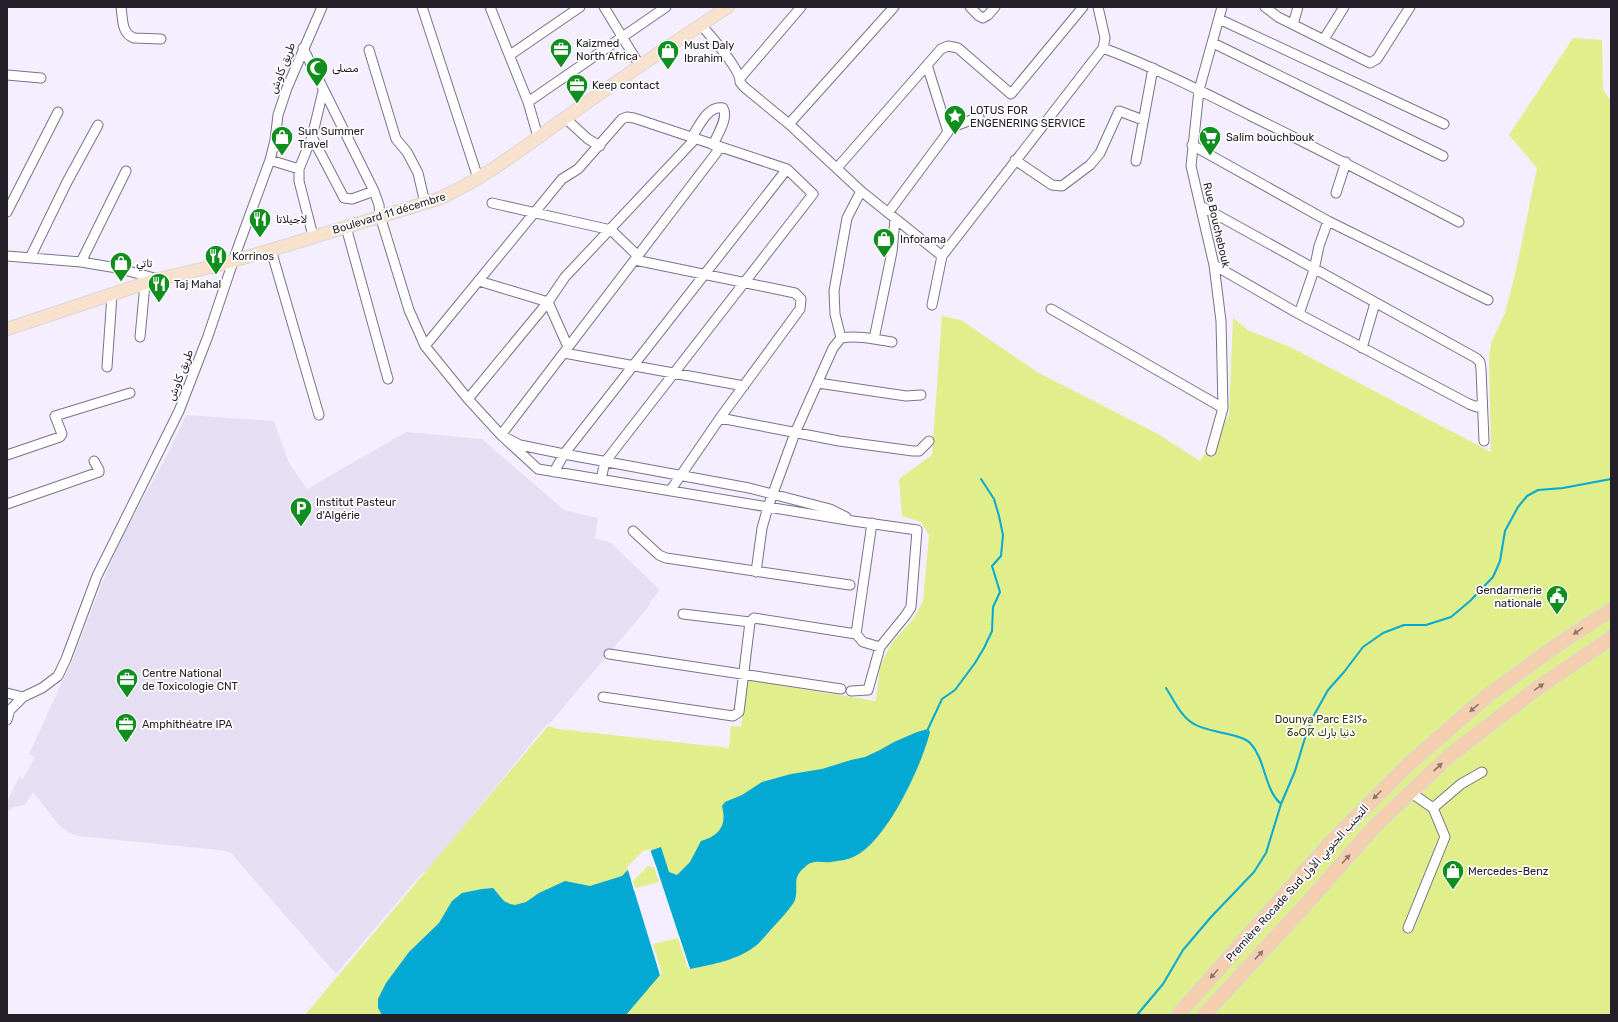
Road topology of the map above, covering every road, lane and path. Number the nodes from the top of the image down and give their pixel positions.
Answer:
1 (121, 7) edge
2 (322, 7) edge
3 (422, 7) edge
4 (490, 7) edge
5 (580, 7) edge
6 (604, 7) edge
7 (666, 7) edge
8 (728, 7) edge
9 (801, 7) edge
10 (894, 7) edge
11 (970, 7) edge
12 (995, 7) edge
13 (1083, 7) edge
14 (1098, 7) edge
15 (1222, 7) edge
16 (1265, 7) edge
17 (1298, 7) edge
18 (1344, 7) edge
19 (1410, 7) edge
20 (1219, 19) junction
21 (701, 24) junction
22 (1293, 24) junction
23 (623, 37) junction
24 (161, 39) dead end
25 (1324, 39) junction
26 (1213, 43) junction
27 (303, 48) junction
28 (1103, 48) junction
29 (370, 50) dead end
30 (510, 55) junction
31 (927, 65) junction
32 (640, 66) junction
33 (1152, 68) junction
34 (7, 75) edge
35 (741, 77) junction
36 (41, 78) dead end
37 (1199, 90) junction
38 (324, 91) junction
39 (528, 102) junction
40 (58, 112) dead end
41 (979, 117) dead end
42 (565, 118) junction
43 (1143, 120) junction
44 (789, 124) junction
45 (1444, 124) dead end
46 (98, 125) dead end
47 (947, 129) junction
48 (312, 137) junction
49 (694, 137) junction
50 (538, 138) junction
51 (1192, 145) junction
52 (600, 146) junction
53 (716, 146) junction
54 (1443, 156) dead end
55 (270, 160) junction
56 (1015, 160) junction
57 (1136, 161) dead end
58 (1346, 162) junction
59 (837, 168) junction
60 (299, 169) junction
61 (787, 169) junction
62 (126, 171) dead end
63 (478, 178) junction
64 (374, 191) junction
65 (861, 192) junction
66 (1336, 193) dead end
67 (426, 203) junction
68 (492, 203) dead end
69 (1201, 206) junction
70 (7, 212) edge
71 (535, 212) junction
72 (380, 216) junction
73 (892, 216) junction
74 (1328, 221) junction
75 (1459, 222) dead end
76 (346, 227) junction
77 (611, 230) junction
78 (313, 236) junction
79 (271, 250) junction
80 (7, 256) edge
81 (942, 256) junction
82 (30, 258) junction
83 (636, 258) junction
84 (233, 261) junction
85 (81, 262) junction
86 (1214, 265) junction
87 (1314, 270) junction
88 (705, 275) junction
89 (158, 279) junction
90 (479, 281) junction
91 (744, 282) junction
92 (145, 284) junction
93 (112, 295) junction
94 (1488, 300) dead end
95 (548, 302) junction
96 (1375, 303) junction
97 (932, 305) dead end
98 (1051, 309) dead end
99 (1299, 314) junction
100 (7, 329) edge
101 (140, 337) dead end
102 (841, 338) junction
103 (874, 339) junction
104 (892, 342) dead end
105 (425, 346) junction
106 (1362, 348) junction
107 (566, 350) junction
108 (634, 366) junction
109 (107, 367) dead end
110 (674, 373) junction
111 (388, 379) dead end
112 (818, 383) junction
113 (744, 386) junction
114 (130, 393) dead end
115 (921, 395) dead end
116 (468, 399) junction
117 (1482, 403) junction
118 (1223, 408) junction
119 (318, 415) dead end
120 (720, 418) junction
121 (795, 433) junction
122 (501, 436) junction
123 (1484, 440) dead end
124 (929, 441) dead end
125 (1211, 451) dead end
126 (564, 454) junction
127 (7, 455) edge
128 (94, 461) dead end
129 (605, 462) junction
130 (554, 472) junction
131 (681, 475) junction
132 (601, 479) junction
133 (670, 491) junction
134 (773, 495) junction
135 (7, 504) edge
136 (768, 507) junction
137 (853, 521) junction
138 (872, 523) junction
139 (633, 531) dead end
140 (756, 572) junction
141 (850, 585) dead end
142 (1611, 610) edge
143 (683, 614) dead end
144 (750, 622) junction
145 (856, 634) junction
146 (1611, 638) edge
147 (880, 647) junction
148 (609, 654) dead end
149 (744, 674) junction
150 (841, 689) dead end
151 (851, 691) dead end
152 (7, 693) edge
153 (23, 697) junction
154 (603, 697) dead end
155 (7, 720) edge
156 (1482, 772) dead end
157 (1410, 792) junction
158 (1433, 808) junction
159 (1408, 928) dead end
160 (1178, 1015) edge
161 (1204, 1015) edge

1 - 24 street
2 - 27 street, طريق كاوش
3 - 63 street
4 - 30 street
5 - 30 street
6 - 23 street
7 - 23 street
8 - 21 main road, Boulevard 11 décembre
9 - 35 street
10 - 44 street
11 - 12 street
13 - 31 street
14 - 28 street
15 - 20 street, Rue Bouchebouk
16 - 22 street
17 - 22 street
18 - 25 street
19 - 25 street
20 - 26 street, Rue Bouchebouk
20 - 45 street
21 - 32 main road, Boulevard 11 décembre
21 - 35 street
22 - 25 street
23 - 32 street
23 - 39 street
26 - 37 street, Rue Bouchebouk
26 - 54 street
27 - 38 street
27 - 55 street, طريق كاوش
28 - 33 street
28 - 56 street
29 - 67 street
30 - 39 street
31 - 47 street
31 - 59 street
32 - 42 main road, Boulevard 11 décembre
33 - 37 street
33 - 43 street
34 - 36 street
35 - 44 street
37 - 51 street, Rue Bouchebouk
37 - 58 street
38 - 48 street
38 - 64 street
39 - 50 street
40 - 70 street
41 - 47 street
42 - 50 main road, Boulevard 11 décembre
42 - 52 street
43 - 56 street
43 - 57 street
44 - 59 street
46 - 82 street
47 - 73 street
48 - 60 street
48 - 64 street
49 - 52 street
49 - 53 street
49 - 53 street
49 - 77 street
50 - 63 main road, Boulevard 11 décembre
51 - 69 street, Rue Bouchebouk
51 - 74 street
52 - 71 street
53 - 61 street
53 - 83 street
55 - 60 street
55 - 84 street, طريق كاوش
56 - 81 street
58 - 66 street
58 - 75 street
59 - 65 street
60 - 78 street
61 - 88 street
61 - 91 street
62 - 85 street
63 - 67 main road, Boulevard 11 décembre
64 - 72 street
65 - 73 street
65 - 102 street
67 - 72 main road, Boulevard 11 décembre
68 - 71 street
69 - 86 street, Rue Bouchebouk
69 - 87 street
71 - 77 street
71 - 90 street
72 - 76 main road, Boulevard 11 décembre
72 - 105 street
73 - 81 street
73 - 103 street
74 - 87 street
74 - 94 street
76 - 78 main road, Boulevard 11 décembre
76 - 111 street
77 - 83 street
77 - 95 street
78 - 79 main road, Boulevard 11 décembre
79 - 84 main road, Boulevard 11 décembre
79 - 119 street
80 - 82 street
81 - 97 street
82 - 85 street
83 - 88 street
83 - 107 street
84 - 89 main road, Boulevard 11 décembre
84 - 153 street, طريق كاوش
85 - 89 street
86 - 99 street
86 - 118 street, Rue Bouchebouk
87 - 96 street
87 - 99 street
88 - 91 street
88 - 108 street
89 - 92 main road, Boulevard 11 décembre
90 - 95 street
90 - 105 street
91 - 110 street
91 - 113 street
92 - 93 main road, Boulevard 11 décembre
92 - 101 street
93 - 100 main road, Boulevard 11 décembre
93 - 109 street
95 - 107 street
95 - 116 street
96 - 106 street
96 - 117 street
98 - 118 street
99 - 106 street
102 - 103 street
102 - 112 street
103 - 104 street
105 - 116 street
106 - 117 street
107 - 108 street
107 - 122 street
108 - 110 street
108 - 126 street
110 - 113 street
110 - 129 street
112 - 115 street
112 - 121 street
113 - 120 street
114 - 127 street
116 - 122 street
117 - 123 street
118 - 125 street, Rue Bouchebouk
120 - 121 street
120 - 131 street
121 - 124 street
121 - 134 street
122 - 126 street
122 - 130 street
126 - 129 street
126 - 130 street
128 - 135 street
129 - 131 street
129 - 132 street
130 - 132 street
131 - 133 street
131 - 134 street
132 - 133 street
133 - 136 street
134 - 136 street
134 - 137 street
136 - 137 street
136 - 140 street
137 - 138 street
138 - 145 street
138 - 147 street
139 - 140 street
140 - 141 street
142 -> 160 highway, Première Rocade Sud التجنب الجنوبي الأول
143 - 144 street
144 - 145 street
144 - 149 street
145 - 147 street
157 -> 146 highway, Première Rocade Sud التجنب الجنوبي الأول
147 - 151 street
148 - 149 street
149 - 150 street
149 - 154 street
152 - 153 street
153 - 155 street, طريق كاوش
156 - 158 street
157 - 158 street
161 -> 157 highway, Première Rocade Sud التجنب الجنوبي الأول
158 - 159 street

